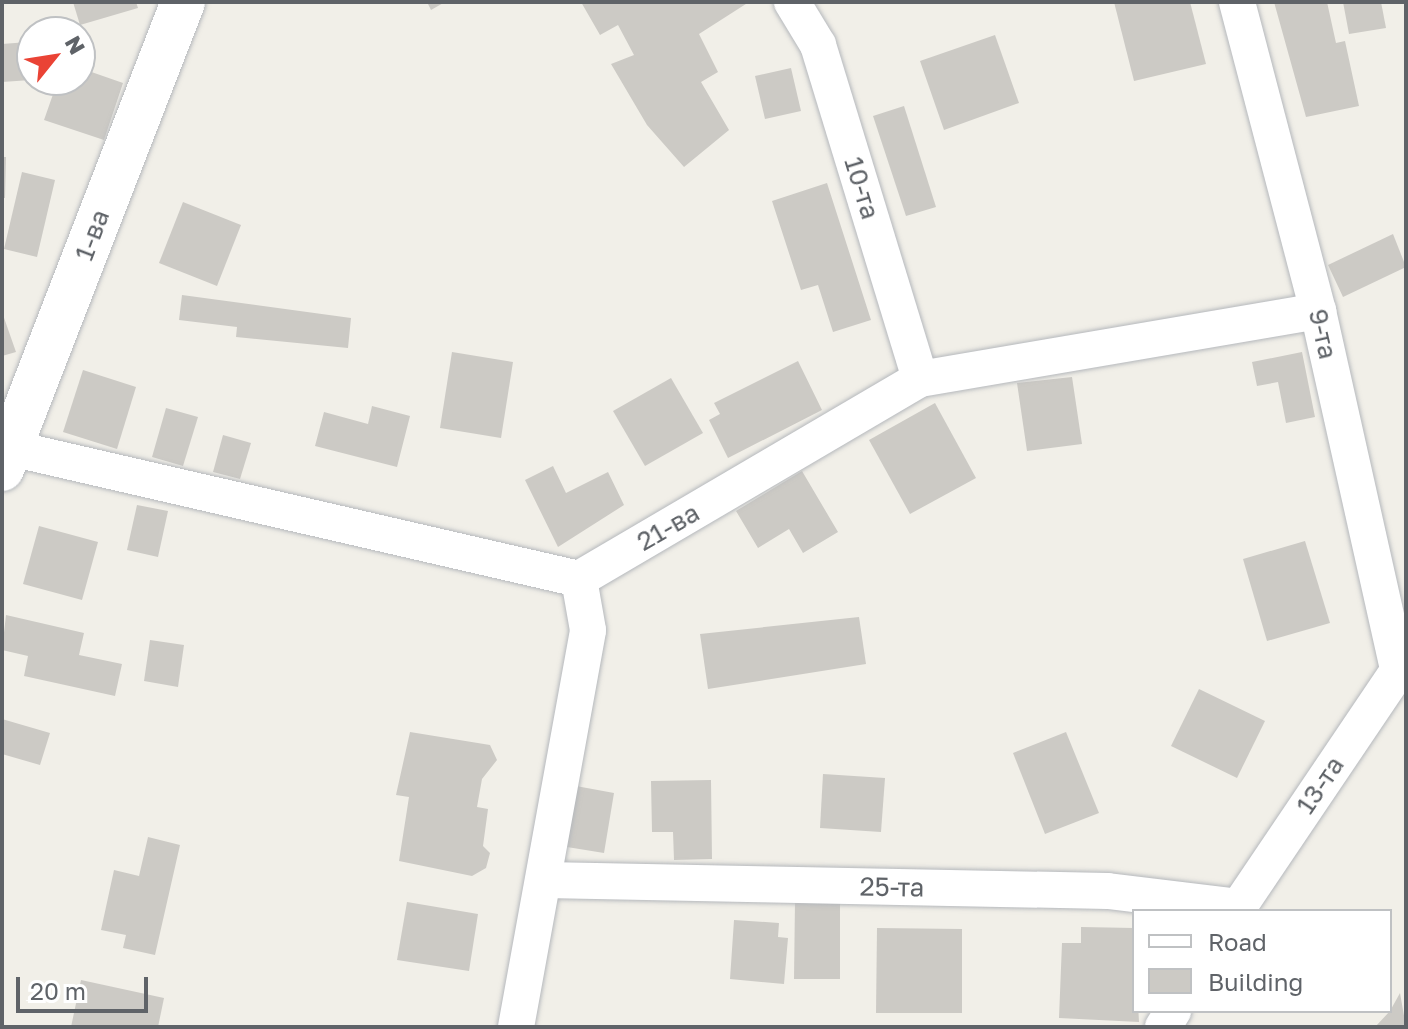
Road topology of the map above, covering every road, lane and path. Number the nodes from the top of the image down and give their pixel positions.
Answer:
1 (183, 2) edge
2 (792, 2) edge
3 (1237, 2) edge
4 (1318, 311) junction
5 (920, 379) junction
6 (4, 455) edge
7 (579, 579) junction
8 (1402, 664) edge
9 (545, 880) junction
10 (1237, 909) edge
11 (516, 1027) edge

1 - 6 street, 1-ва
2 - 5 street, 10-та
3 - 4 street, 9-та
4 - 5 street, 21-ва
4 - 8 street, 9-та
5 - 7 street, 21-ва
6 - 7 street
7 - 9 street
8 - 10 street, 13-та
9 - 10 street, 25-та
9 - 11 street

